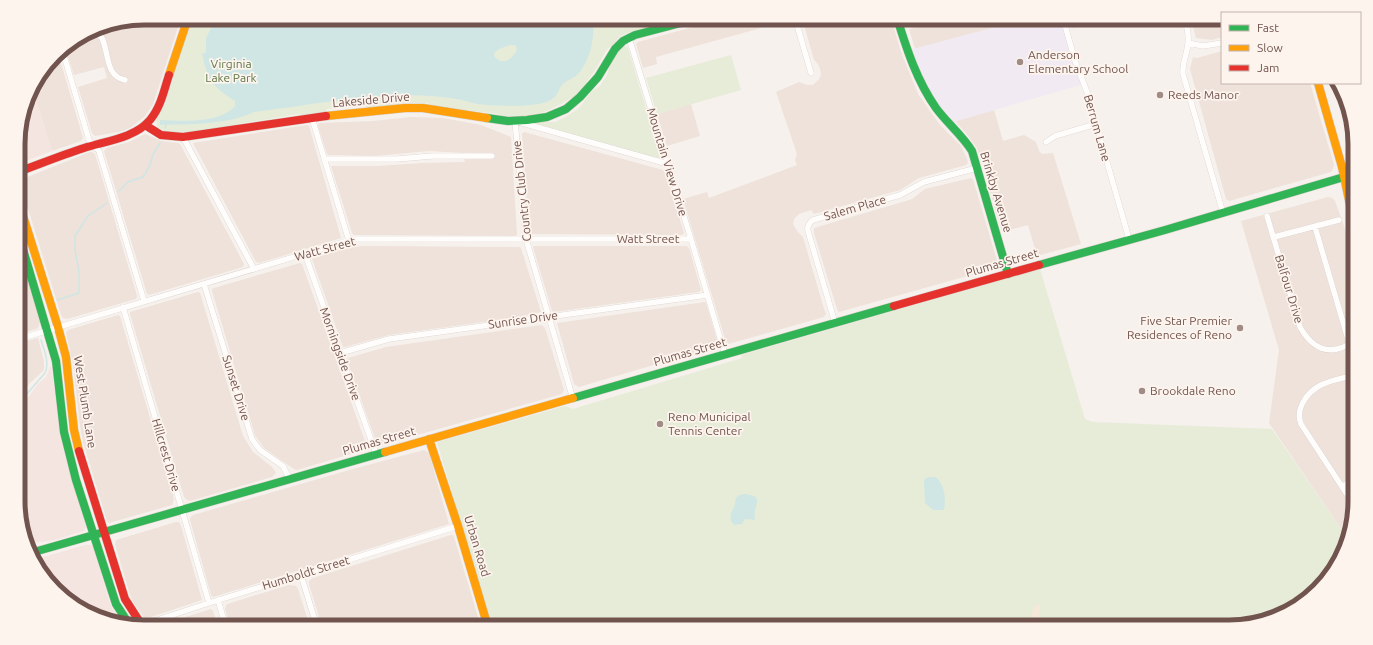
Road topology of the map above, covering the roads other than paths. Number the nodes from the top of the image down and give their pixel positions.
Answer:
1 (185, 25) edge
2 (674, 25) edge
3 (797, 25) edge
4 (899, 25) edge
5 (1065, 25) edge
6 (1186, 25) edge
7 (97, 34) edge
8 (629, 38) junction
9 (1221, 42) edge
10 (1188, 44) junction
11 (64, 56) edge
12 (811, 73) dead end
13 (125, 80) dead end
14 (1318, 84) edge
15 (312, 118) junction
16 (515, 121) junction
17 (1096, 124) junction
18 (145, 125) junction
19 (183, 138) junction
20 (1046, 142) dead end
21 (94, 145) junction
22 (492, 156) dead end
23 (325, 159) junction
24 (668, 164) junction
25 (977, 168) junction
26 (25, 169) edge
27 (1348, 176) edge
28 (1345, 177) junction
29 (1348, 193) edge
30 (1223, 212) junction
31 (1267, 216) dead end
32 (1339, 220) dead end
33 (25, 222) edge
34 (1315, 227) junction
35 (1274, 237) junction
36 (526, 239) junction
37 (691, 239) junction
38 (1130, 239) junction
39 (349, 241) junction
40 (305, 254) junction
41 (25, 259) edge
42 (254, 269) junction
43 (1008, 274) junction
44 (204, 284) junction
45 (708, 295) junction
46 (144, 301) junction
47 (123, 307) junction
48 (549, 317) junction
49 (835, 323) junction
50 (58, 327) junction
51 (47, 330) junction
52 (1348, 333) edge
53 (25, 337) edge
54 (1348, 347) edge
55 (340, 353) junction
56 (726, 355) junction
57 (1348, 377) edge
58 (573, 399) junction
59 (439, 436) junction
60 (429, 439) junction
61 (376, 454) junction
62 (441, 473) junction
63 (289, 478) junction
64 (1348, 484) edge
65 (1342, 486) junction
66 (1348, 496) edge
67 (182, 510) junction
68 (458, 526) junction
69 (104, 533) junction
70 (94, 535) junction
71 (36, 551) edge
72 (301, 575) junction
73 (218, 600) junction
74 (209, 603) junction
75 (125, 619) edge
76 (138, 620) edge
77 (157, 620) edge
78 (224, 620) edge
79 (315, 620) edge
80 (486, 620) edge

1 - 18 main road
2 - 8 main road, Lakeside Drive
3 - 12 street
4 - 25 main road, Brinkby Avenue
5 - 17 street, Berrum Lane
6 - 10 street
7 - 13 street
8 - 16 main road, Lakeside Drive
8 - 24 street, Mountain View Drive
9 - 10 street
10 - 30 street
11 - 21 street
14 - 28 main road
15 - 16 main road, Lakeside Drive
15 - 19 main road, Lakeside Drive
15 - 23 street
16 - 24 street
16 - 36 street, Country Club Drive
17 - 20 street
17 - 38 street, Berrum Lane
18 - 19 main road, Lakeside Drive
18 - 21 main road
19 - 42 street
21 - 26 main road
21 - 46 street
22 - 23 street
23 - 39 street
24 - 37 street, Mountain View Drive
25 - 43 main road, Brinkby Avenue
25 - 49 street, Salem Place
27 - 28 main road, Plumas Street
28 - 29 main road
28 - 30 main road, Plumas Street
30 - 38 main road, Plumas Street
31 - 35 street, Balfour Drive
32 - 34 street
33 - 50 main road, West Plumb Lane
34 - 35 street
34 - 52 street
35 - 54 street, Balfour Drive
36 - 37 street, Watt Street
36 - 39 street, Watt Street
36 - 48 street, Country Club Drive
37 - 45 street, Mountain View Drive
38 - 43 main road, Plumas Street
39 - 40 street, Watt Street
40 - 42 street, Watt Street
40 - 55 street, Morningside Drive
41 - 51 main road, West Plumb Lane
42 - 44 street, Watt Street
43 - 49 main road, Plumas Street
44 - 46 street, Watt Street
44 - 63 street, Sunset Drive
45 - 48 street, Sunrise Drive
45 - 56 street, Mountain View Drive
46 - 47 street, Watt Street
47 - 50 street, Watt Street
47 - 67 street, Hillcrest Drive
48 - 55 street, Sunrise Drive
48 - 58 street, Country Club Drive
49 - 56 main road, Plumas Street
50 - 51 street, Watt Street
50 - 69 main road, West Plumb Lane
51 - 53 street, Watt Street
51 - 70 main road, West Plumb Lane
55 - 61 street, Morningside Drive
56 - 58 main road, Plumas Street
57 - 65 street
58 - 59 main road, Plumas Street
59 - 60 main road, Plumas Street
59 - 62 main road, Urban Road
60 - 61 main road, Plumas Street
60 - 62 main road, Urban Road
61 - 63 main road, Plumas Street
62 - 68 main road, Urban Road
63 - 67 main road, Plumas Street
64 - 65 street
65 - 66 street
67 - 69 main road, Plumas Street
67 - 74 street, Hillcrest Drive
68 - 72 street, Humboldt Street
68 - 80 main road, Urban Road
69 - 70 main road, Plumas Street
69 - 76 main road, West Plumb Lane
70 - 71 main road, Plumas Street
70 - 75 main road, West Plumb Lane
72 - 73 street, Humboldt Street
72 - 79 street
73 - 74 street, Humboldt Street
73 - 78 street
74 - 77 street, Humboldt Street

